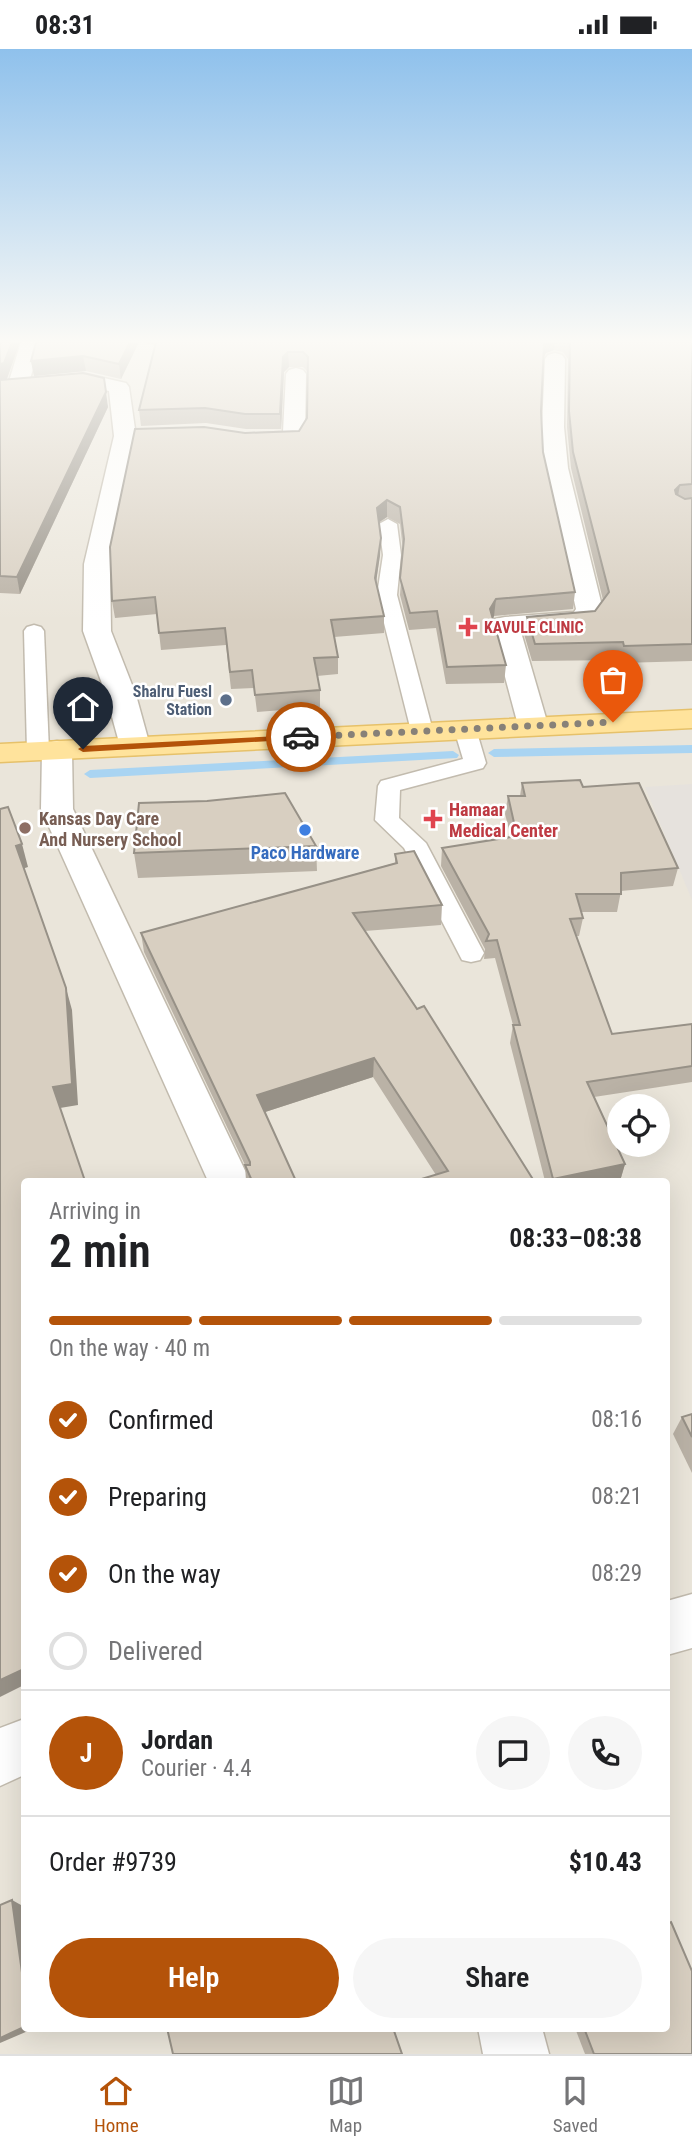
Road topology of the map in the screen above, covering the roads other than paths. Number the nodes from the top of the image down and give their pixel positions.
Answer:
1 (125, 436) joint
2 (137, 436) edge
3 (293, 436) edge
4 (554, 436) edge
5 (233, 437) edge
6 (388, 524) dead end
7 (34, 631) dead end
8 (692, 719) edge
9 (533, 725) junction
10 (465, 729) junction
11 (422, 731) junction
12 (135, 746) junction
13 (47, 751) junction
14 (0, 753) edge
15 (471, 953) dead end
16 (228, 1178) edge
17 (692, 1621) edge
18 (670, 1627) edge
19 (21, 1748) edge
20 (0, 1757) edge
21 (511, 2032) edge
22 (516, 2054) edge

1 - 2 street
1 - 12 street
3 - 5 street
4 - 9 street
6 - 11 lane
7 - 13 lane
8 - 9 main road
9 - 10 main road
10 - 11 main road
10 - 15 lane
11 - 12 main road
12 - 13 main road
13 - 14 main road
13 - 16 street
17 - 18 street
19 - 20 street
21 - 22 street

